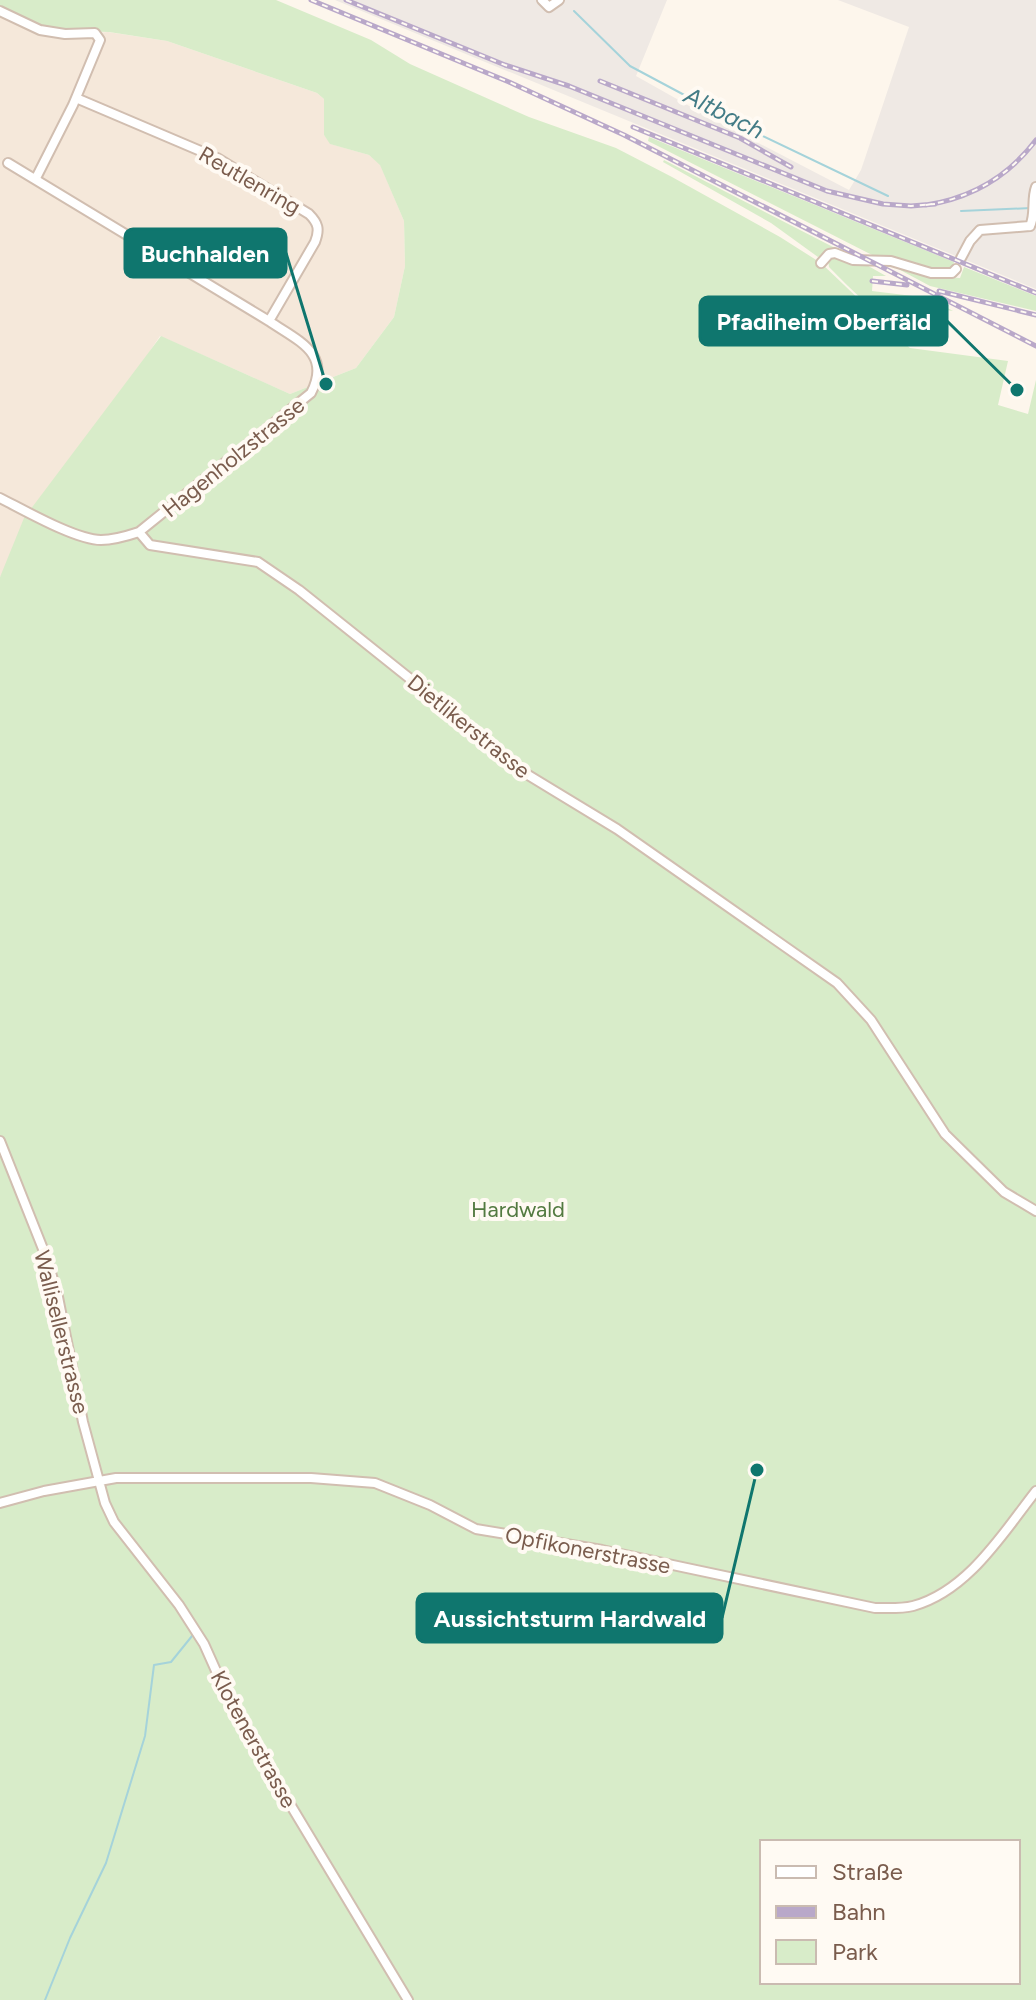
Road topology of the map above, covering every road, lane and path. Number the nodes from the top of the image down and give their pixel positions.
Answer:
1 (542, 0) edge
2 (559, 0) edge
3 (0, 11) edge
4 (76, 98) junction
5 (8, 163) dead end
6 (36, 178) junction
7 (1036, 187) edge
8 (1033, 227) edge
9 (961, 258) dead end
10 (821, 263) dead end
11 (956, 269) dead end
12 (269, 321) junction
13 (0, 498) edge
14 (139, 532) junction
15 (0, 1141) edge
16 (1036, 1211) edge
17 (99, 1481) junction
18 (1036, 1491) edge
19 (0, 1503) edge
20 (408, 2000) edge

1 - 2 street
3 - 4 street
4 - 6 street
4 - 12 street, Reutlenring
5 - 6 street, Hagenholzstrasse
6 - 12 street, Hagenholzstrasse
7 - 8 street
8 - 9 street
10 - 11 street
12 - 14 street, Hagenholzstrasse
13 - 14 street
14 - 16 street, Dietlikerstrasse
15 - 17 street, Wallisellerstrasse
17 - 18 street, Opfikonerstrasse
17 - 19 street, Opfikonerstrasse
17 - 20 street, Klotenerstrasse

